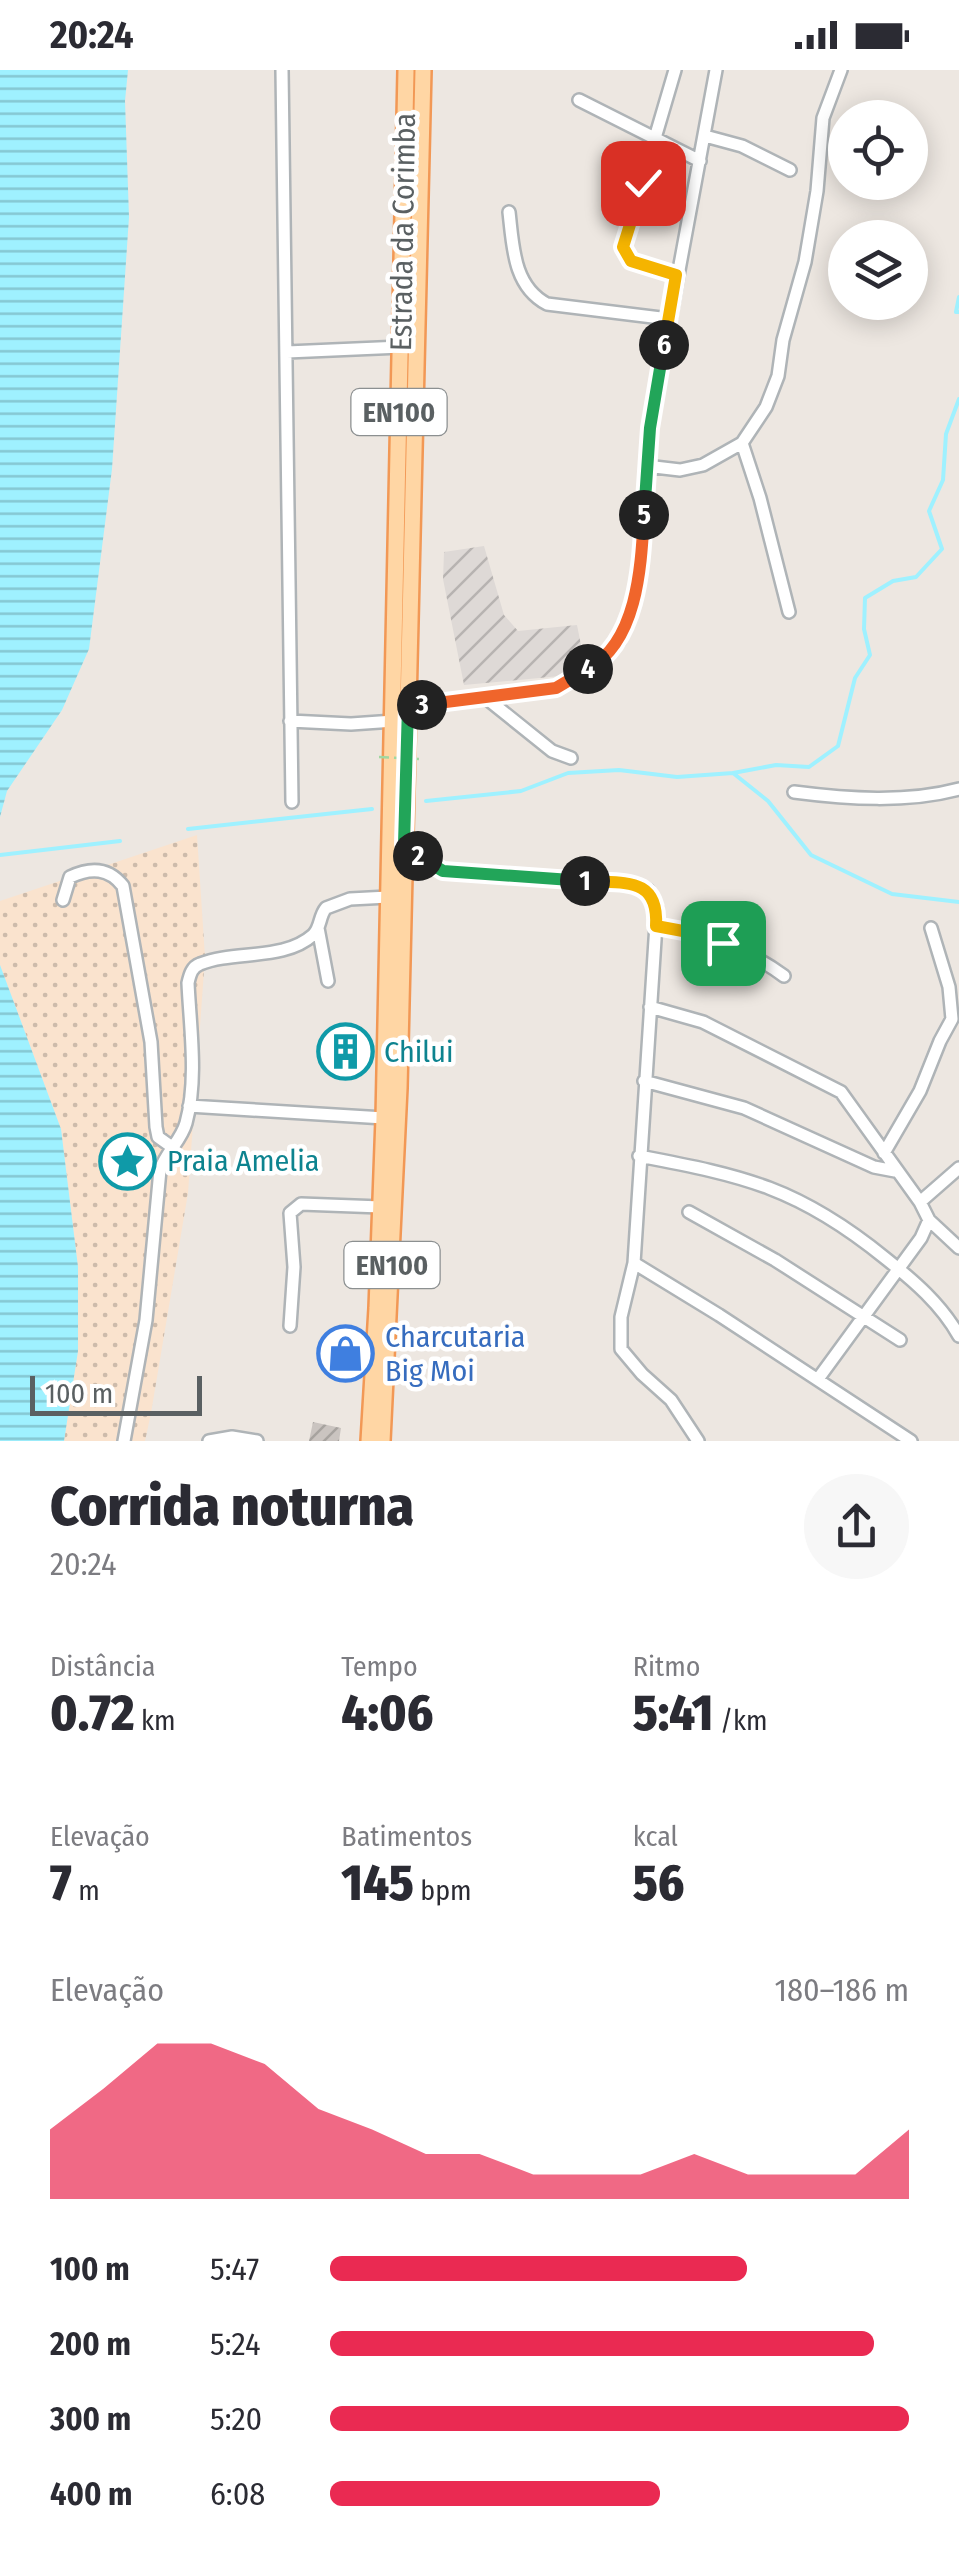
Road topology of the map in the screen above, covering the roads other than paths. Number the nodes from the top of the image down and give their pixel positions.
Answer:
1 (282, 70) edge
2 (406, 70) edge
3 (423, 70) edge
4 (675, 70) edge
5 (716, 70) edge
6 (842, 70) edge
7 (578, 100) dead end
8 (705, 136) junction
9 (656, 141) junction
10 (700, 160) junction
11 (790, 170) dead end
12 (509, 212) dead end
13 (676, 275) junction
14 (669, 319) junction
15 (400, 347) junction
16 (287, 352) junction
17 (742, 443) junction
18 (646, 466) junction
19 (789, 612) dead end
20 (486, 698) junction
21 (408, 706) junction
22 (290, 721) junction
23 (394, 721) junction
24 (571, 758) dead end
25 (397, 760) junction
26 (959, 789) edge
27 (794, 792) dead end
28 (292, 802) dead end
29 (404, 844) junction
30 (388, 897) junction
31 (64, 900) dead end
32 (656, 926) junction
33 (318, 928) junction
34 (931, 928) dead end
35 (784, 976) dead end
36 (328, 981) dead end
37 (650, 1007) junction
38 (644, 1081) junction
39 (189, 1106) junction
40 (384, 1118) junction
41 (172, 1148) junction
42 (884, 1153) junction
43 (639, 1156) junction
44 (959, 1168) edge
45 (895, 1172) junction
46 (920, 1202) junction
47 (380, 1206) junction
48 (689, 1212) dead end
49 (930, 1220) junction
50 (959, 1248) edge
51 (634, 1263) junction
52 (898, 1268) junction
53 (864, 1316) junction
54 (290, 1326) dead end
55 (959, 1336) edge
56 (900, 1340) dead end
57 (818, 1380) junction
58 (124, 1441) edge
59 (209, 1441) edge
60 (258, 1441) edge
61 (368, 1441) edge
62 (382, 1441) edge
63 (698, 1441) edge
64 (911, 1441) edge

1 - 16 street
2 - 15 main road, Estrada da Corimba / EN100
3 - 21 main road, Estrada da Corimba / EN100
4 - 9 street
5 - 8 street
6 - 17 street
7 - 9 street
8 - 10 street
8 - 11 street
9 - 10 street
9 - 13 street
10 - 13 street
12 - 14 street
13 - 14 street
14 - 18 street
15 - 16 street
15 - 23 main road, Estrada da Corimba / EN100
16 - 22 street
17 - 18 street
17 - 19 street
18 - 20 street
20 - 21 street
20 - 24 street
21 - 25 main road, EN100
22 - 23 street
22 - 28 street
23 - 25 main road, Estrada da Corimba / EN100
25 - 29 main road, Estrada da Corimba / EN100
25 - 30 main road, Estrada da Corimba / EN100
26 - 27 street
29 - 32 street
29 - 62 main road, Estrada da Corimba / EN100
30 - 33 street
30 - 40 main road, Estrada da Corimba / EN100
31 - 41 street
32 - 35 street
32 - 37 street
33 - 36 street
33 - 39 street
34 - 42 street
37 - 38 street
37 - 42 street
38 - 43 street
38 - 45 street
39 - 40 street
39 - 41 street
40 - 47 main road, Estrada da Corimba / EN100
41 - 58 street
42 - 45 street
43 - 51 street
43 - 52 street
44 - 46 street
45 - 46 street
46 - 49 street
47 - 54 street
47 - 61 main road, Estrada da Corimba / EN100
48 - 53 street
49 - 50 street
49 - 52 street
51 - 57 street
51 - 63 street
52 - 53 street
52 - 55 street
53 - 56 street
53 - 57 street
57 - 64 street
59 - 60 street

